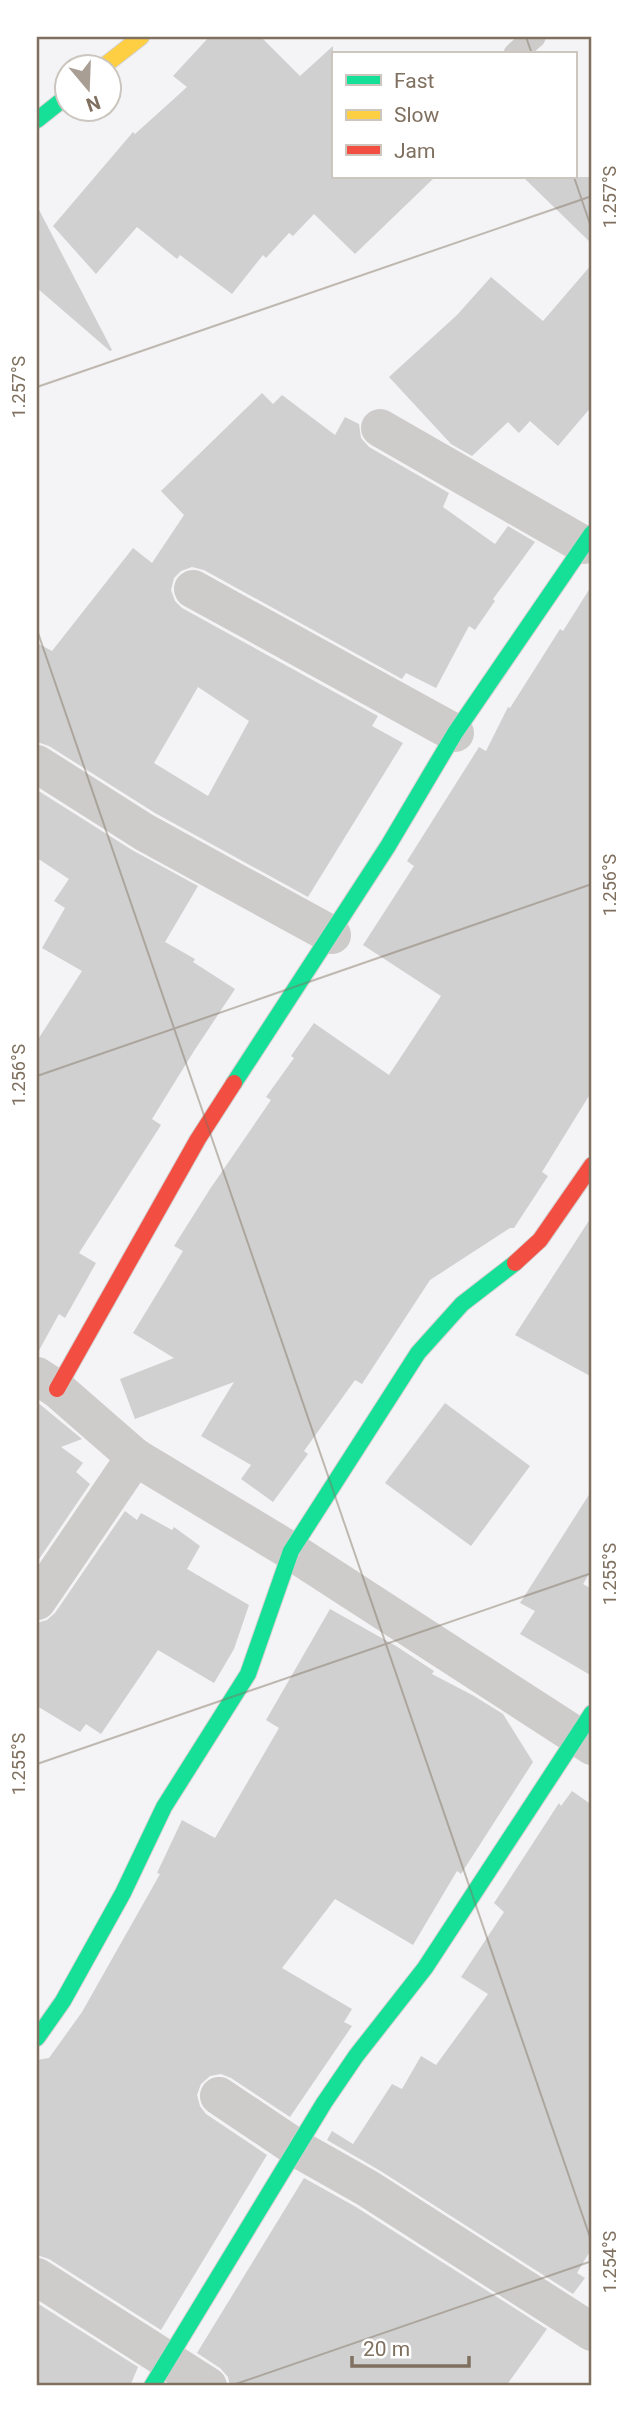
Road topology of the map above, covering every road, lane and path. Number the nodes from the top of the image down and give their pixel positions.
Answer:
1 (141, 37) edge
2 (534, 37) edge
3 (122, 52) edge
4 (517, 52) edge
5 (52, 108) edge
6 (37, 120) edge
7 (380, 428) dead end
8 (588, 539) edge
9 (193, 589) dead end
10 (456, 733) junction
11 (37, 764) edge
12 (332, 935) junction
13 (592, 1165) edge
14 (47, 1382) edge
15 (135, 1457) junction
16 (291, 1551) junction
17 (37, 1601) edge
18 (587, 1732) edge
19 (37, 2038) edge
20 (219, 2096) dead end
21 (298, 2149) junction
22 (37, 2277) edge
23 (592, 2332) edge
24 (159, 2373) edge
25 (208, 2386) edge

1 - 3 street
2 - 4 lane
5 - 6 street
7 - 8 street
8 - 10 street
9 - 10 street
10 - 12 street
11 - 12 street
12 - 14 street
13 - 16 street
14 - 15 street
15 - 16 street
15 - 17 street
16 - 18 street
16 - 19 street
18 - 21 street
20 - 21 street
21 - 23 street
21 - 24 street
22 - 24 street
24 - 25 street

